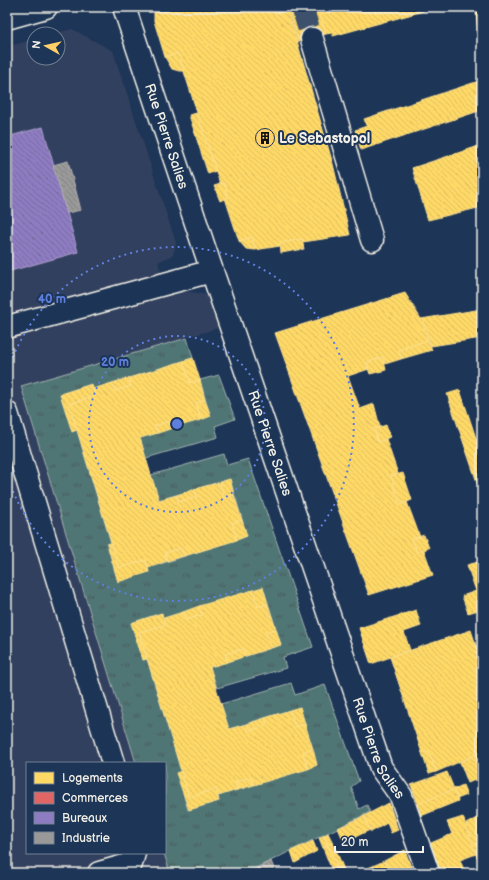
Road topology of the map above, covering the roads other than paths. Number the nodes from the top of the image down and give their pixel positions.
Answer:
1 (46, 7) edge
2 (124, 7) edge
3 (7, 18) edge
4 (312, 39) tunnel mouth
5 (372, 240) dead end
6 (212, 271) junction
7 (7, 327) edge
8 (7, 413) edge
9 (113, 762) edge
10 (134, 854) edge
11 (99, 873) edge
12 (428, 873) edge

1 - 3 street
2 - 6 street, Rue Pierre Salies
4 - 5 street
6 - 7 street
6 - 12 street, Rue Pierre Salies
8 - 9 street
10 - 11 street

